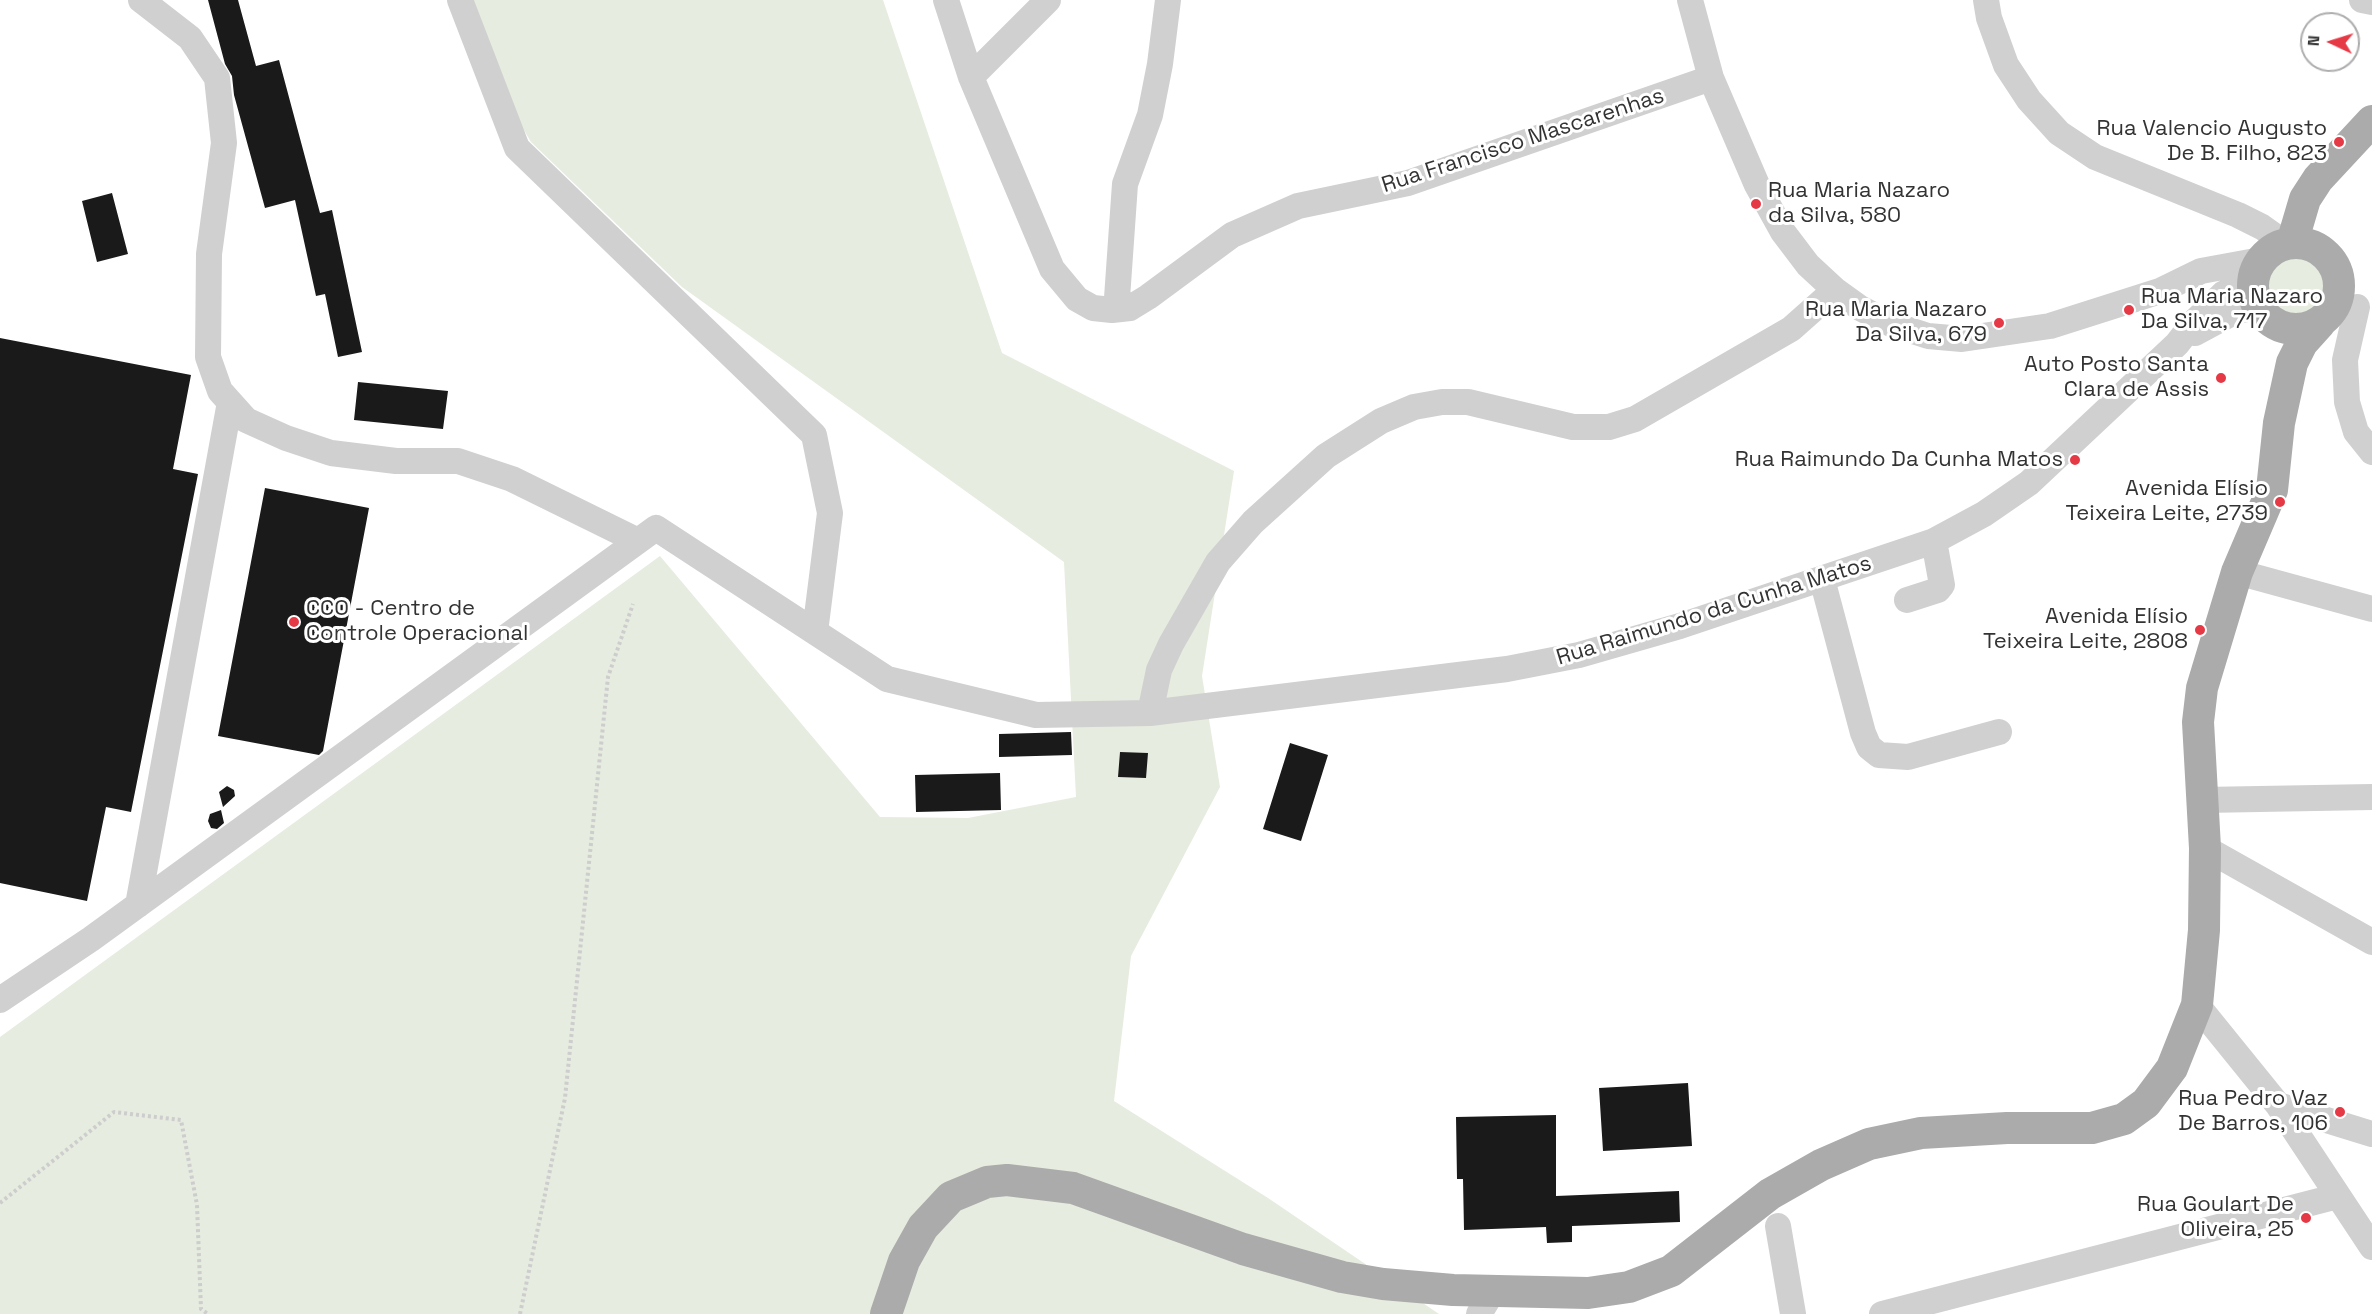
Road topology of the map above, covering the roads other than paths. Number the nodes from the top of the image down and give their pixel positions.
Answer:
1 (141, 0) edge
2 (460, 0) edge
3 (946, 0) edge
4 (1048, 0) edge
5 (1168, 0) edge
6 (1690, 0) edge
7 (1986, 0) edge
8 (2362, 0) edge
9 (2372, 2) edge
10 (971, 77) junction
11 (1711, 78) junction
12 (2372, 121) edge
13 (2337, 160) junction
14 (2325, 254) junction
15 (2259, 285) junction
16 (1835, 290) junction
17 (2160, 291) junction
18 (1121, 309) junction
19 (2346, 310) edge
20 (230, 402) junction
21 (2279, 423) junction
22 (2372, 452) edge
23 (638, 541) junction
24 (1934, 541) junction
25 (2237, 572) junction
26 (1822, 579) junction
27 (1907, 600) dead end
28 (2372, 609) edge
29 (814, 632) junction
30 (1150, 714) junction
31 (1999, 732) dead end
32 (2372, 797) edge
33 (2202, 800) junction
34 (2205, 848) junction
35 (138, 905) junction
36 (2372, 942) edge
37 (0, 1000) edge
38 (2197, 1005) junction
39 (2278, 1105) junction
40 (2372, 1134) edge
41 (2338, 1196) junction
42 (1778, 1226) dead end
43 (2372, 1247) edge
44 (1486, 1302) edge
45 (886, 1314) edge
46 (1793, 1314) edge
47 (1882, 1314) edge

1 - 20 street
2 - 29 street
3 - 10 street
4 - 10 street
5 - 18 street
6 - 11 street
7 - 15 street
8 - 9 street
10 - 18 street
11 - 16 street
11 - 18 street, Rua Francisco Mascarenhas
12 - 13 main road
13 - 14 main road
13 - 15 main road
14 - 15 main road
14 - 19 main road
15 - 17 street
15 - 17 street
15 - 19 main road
15 - 21 main road
15 - 24 street, Rua Raimundo da Cunha Matos
16 - 17 street
16 - 30 street
19 - 21 main road
19 - 22 street
20 - 23 street
20 - 35 street
21 - 25 main road
23 - 29 street, Rua Raimundo da Cunha Matos
23 - 35 street
24 - 26 street, Rua Raimundo da Cunha Matos
24 - 27 street
25 - 28 street
25 - 33 main road
26 - 30 street, Rua Raimundo da Cunha Matos
26 - 31 street
29 - 30 street, Rua Raimundo da Cunha Matos
32 - 33 street
33 - 34 main road
34 - 36 street
34 - 38 main road
35 - 37 street
38 - 39 street
38 - 44 main road
39 - 40 street
39 - 41 street
41 - 43 street
41 - 47 street
42 - 46 street
44 - 45 main road

